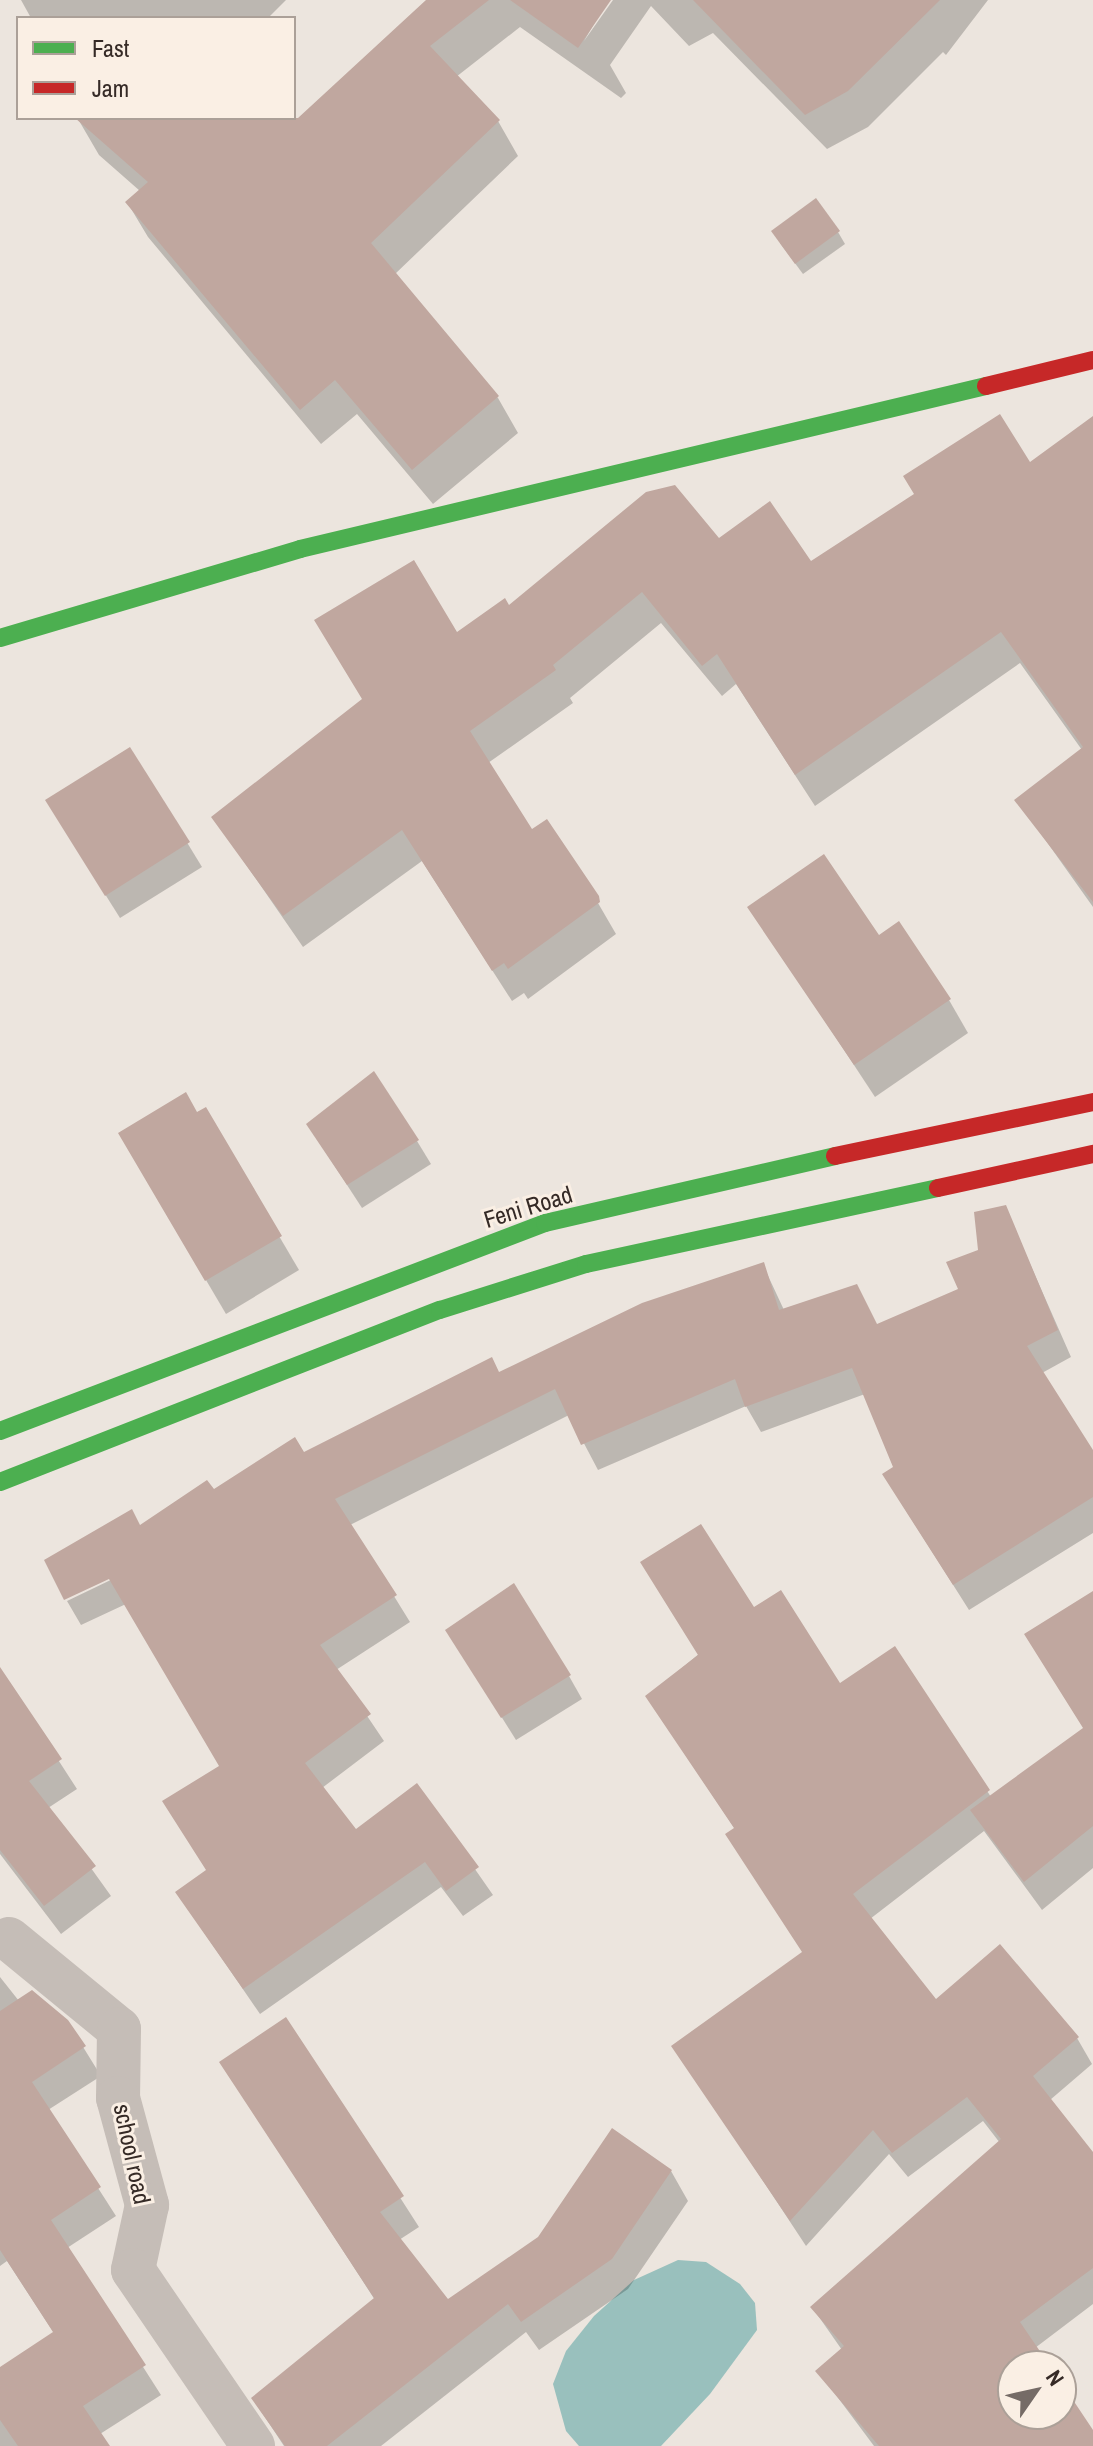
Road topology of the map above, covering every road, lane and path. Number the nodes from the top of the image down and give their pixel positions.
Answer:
1 (1093, 360) edge
2 (0, 638) edge
3 (1093, 1102) edge
4 (1093, 1154) edge
5 (0, 1431) edge
6 (0, 1482) edge
7 (9, 1939) dead end
8 (253, 2446) edge

1 - 2 main road
3 - 5 main road, Feni Road
4 - 6 main road
7 - 8 street, school road

